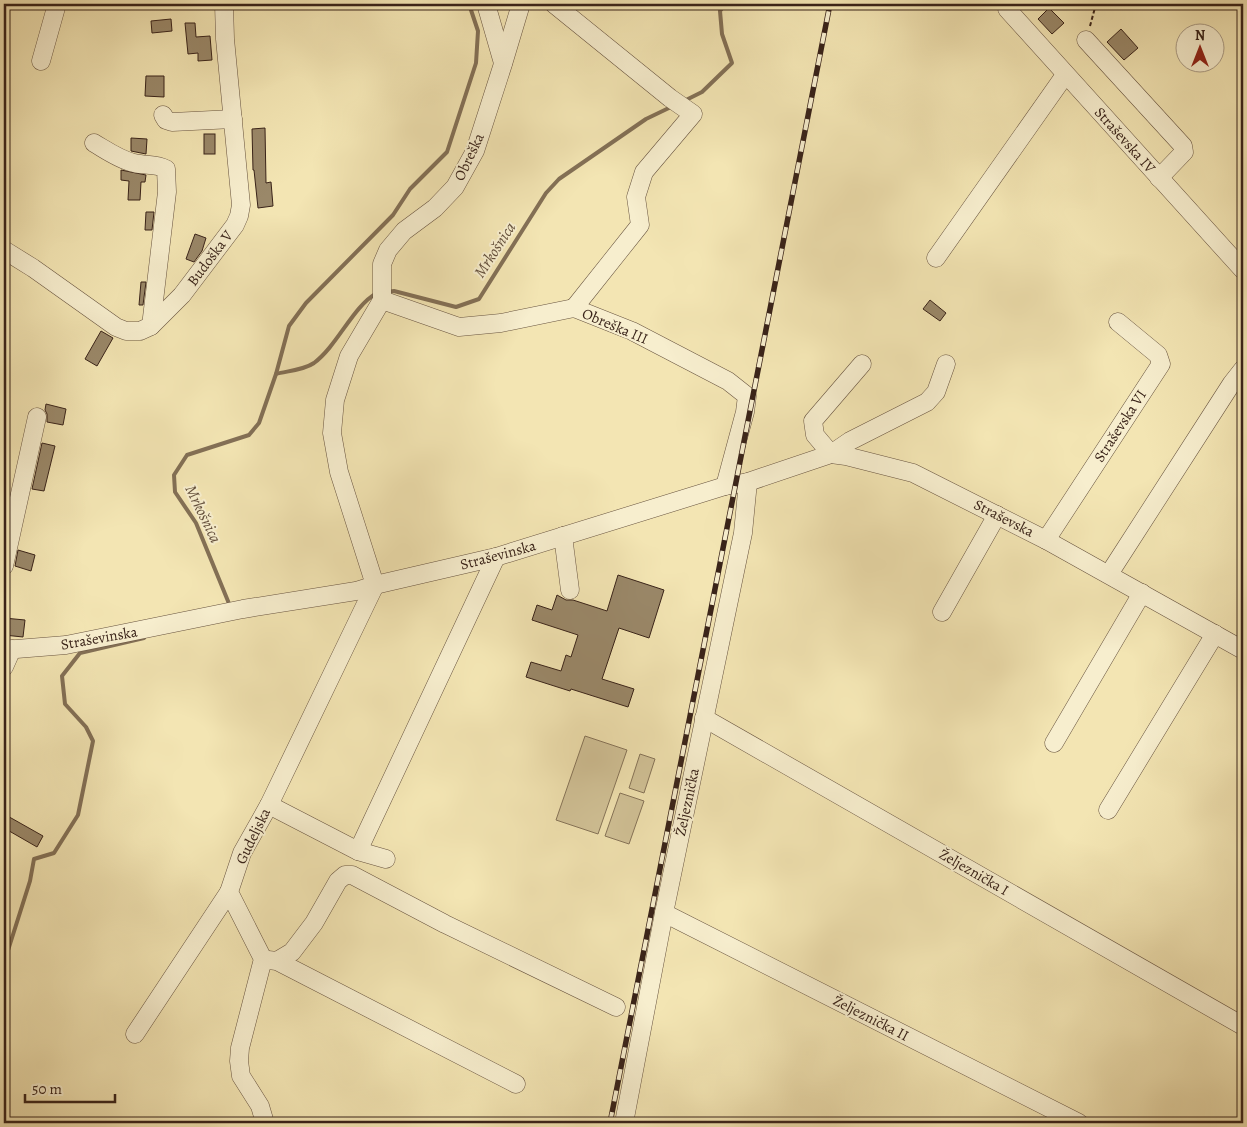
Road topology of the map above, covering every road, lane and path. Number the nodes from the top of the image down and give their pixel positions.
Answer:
1 (57, 4) edge
2 (224, 4) edge
3 (486, 4) edge
4 (521, 4) edge
5 (554, 4) edge
6 (1096, 4) edge
7 (1007, 9) dead end
8 (1086, 40) joint
9 (41, 61) dead end
10 (503, 64) junction
11 (1065, 74) junction
12 (163, 115) dead end
13 (233, 119) junction
14 (94, 143) dead end
15 (1159, 178) junction
16 (4, 250) edge
17 (936, 258) dead end
18 (1243, 270) edge
19 (382, 293) junction
20 (574, 308) junction
21 (1118, 322) dead end
22 (151, 326) junction
23 (862, 364) dead end
24 (946, 364) dead end
25 (1240, 381) edge
26 (37, 417) dead end
27 (831, 454) junction
28 (748, 482) junction
29 (725, 486) junction
30 (997, 515) junction
31 (563, 536) junction
32 (1046, 540) junction
33 (496, 557) junction
34 (4, 566) edge
35 (1109, 574) junction
36 (375, 585) junction
37 (570, 590) dead end
38 (1142, 593) junction
39 (942, 612) dead end
40 (1216, 634) junction
41 (8, 650) edge
42 (1243, 650) edge
43 (4, 667) edge
44 (704, 718) junction
45 (1054, 743) dead end
46 (268, 805) junction
47 (1108, 810) dead end
48 (358, 851) junction
49 (386, 859) dead end
50 (229, 892) junction
51 (664, 913) junction
52 (270, 960) junction
53 (616, 1006) dead end
54 (1243, 1026) edge
55 (135, 1034) dead end
56 (516, 1084) dead end
57 (266, 1123) edge
58 (624, 1123) edge
59 (1078, 1123) edge

1 - 9 street
2 - 13 street, Budoška V
3 - 10 street
4 - 10 street, Obreška
5 - 20 street
6 - 8 path
7 - 11 street, Straševska IV
8 - 15 street
10 - 19 street, Obreška
11 - 15 street, Straševska IV
11 - 17 street
12 - 13 street
13 - 22 street, Budoška V
14 - 22 street
15 - 18 street, Straševska IV
16 - 22 street
19 - 20 street, Obreška III
19 - 36 street, Obreška
20 - 29 street, Obreška III
21 - 32 street, Straševska VI
23 - 27 street
24 - 27 street
25 - 35 street
26 - 34 street
27 - 28 street
27 - 30 street, Straševska
28 - 29 street, Straševinska
28 - 44 street, Željeznička
29 - 31 street, Straševinska
30 - 32 street, Straševska
30 - 39 street
31 - 33 street, Straševinska
31 - 37 street
32 - 35 street, Straševska
33 - 36 street, Straševinska
33 - 48 street
35 - 38 street, Straševska
36 - 41 street, Straševinska
36 - 46 street, Gudeljska
38 - 40 street, Straševska
38 - 45 street
40 - 42 street, Straševska
40 - 47 street
41 - 43 street
44 - 51 street, Željeznička
44 - 54 street, Željeznička I
46 - 48 street
46 - 50 street, Gudeljska
48 - 49 street
50 - 52 street
50 - 55 street, Gudeljska
51 - 58 street, Željeznička
51 - 59 street, Željeznička II
52 - 53 street
52 - 56 street
52 - 57 street

